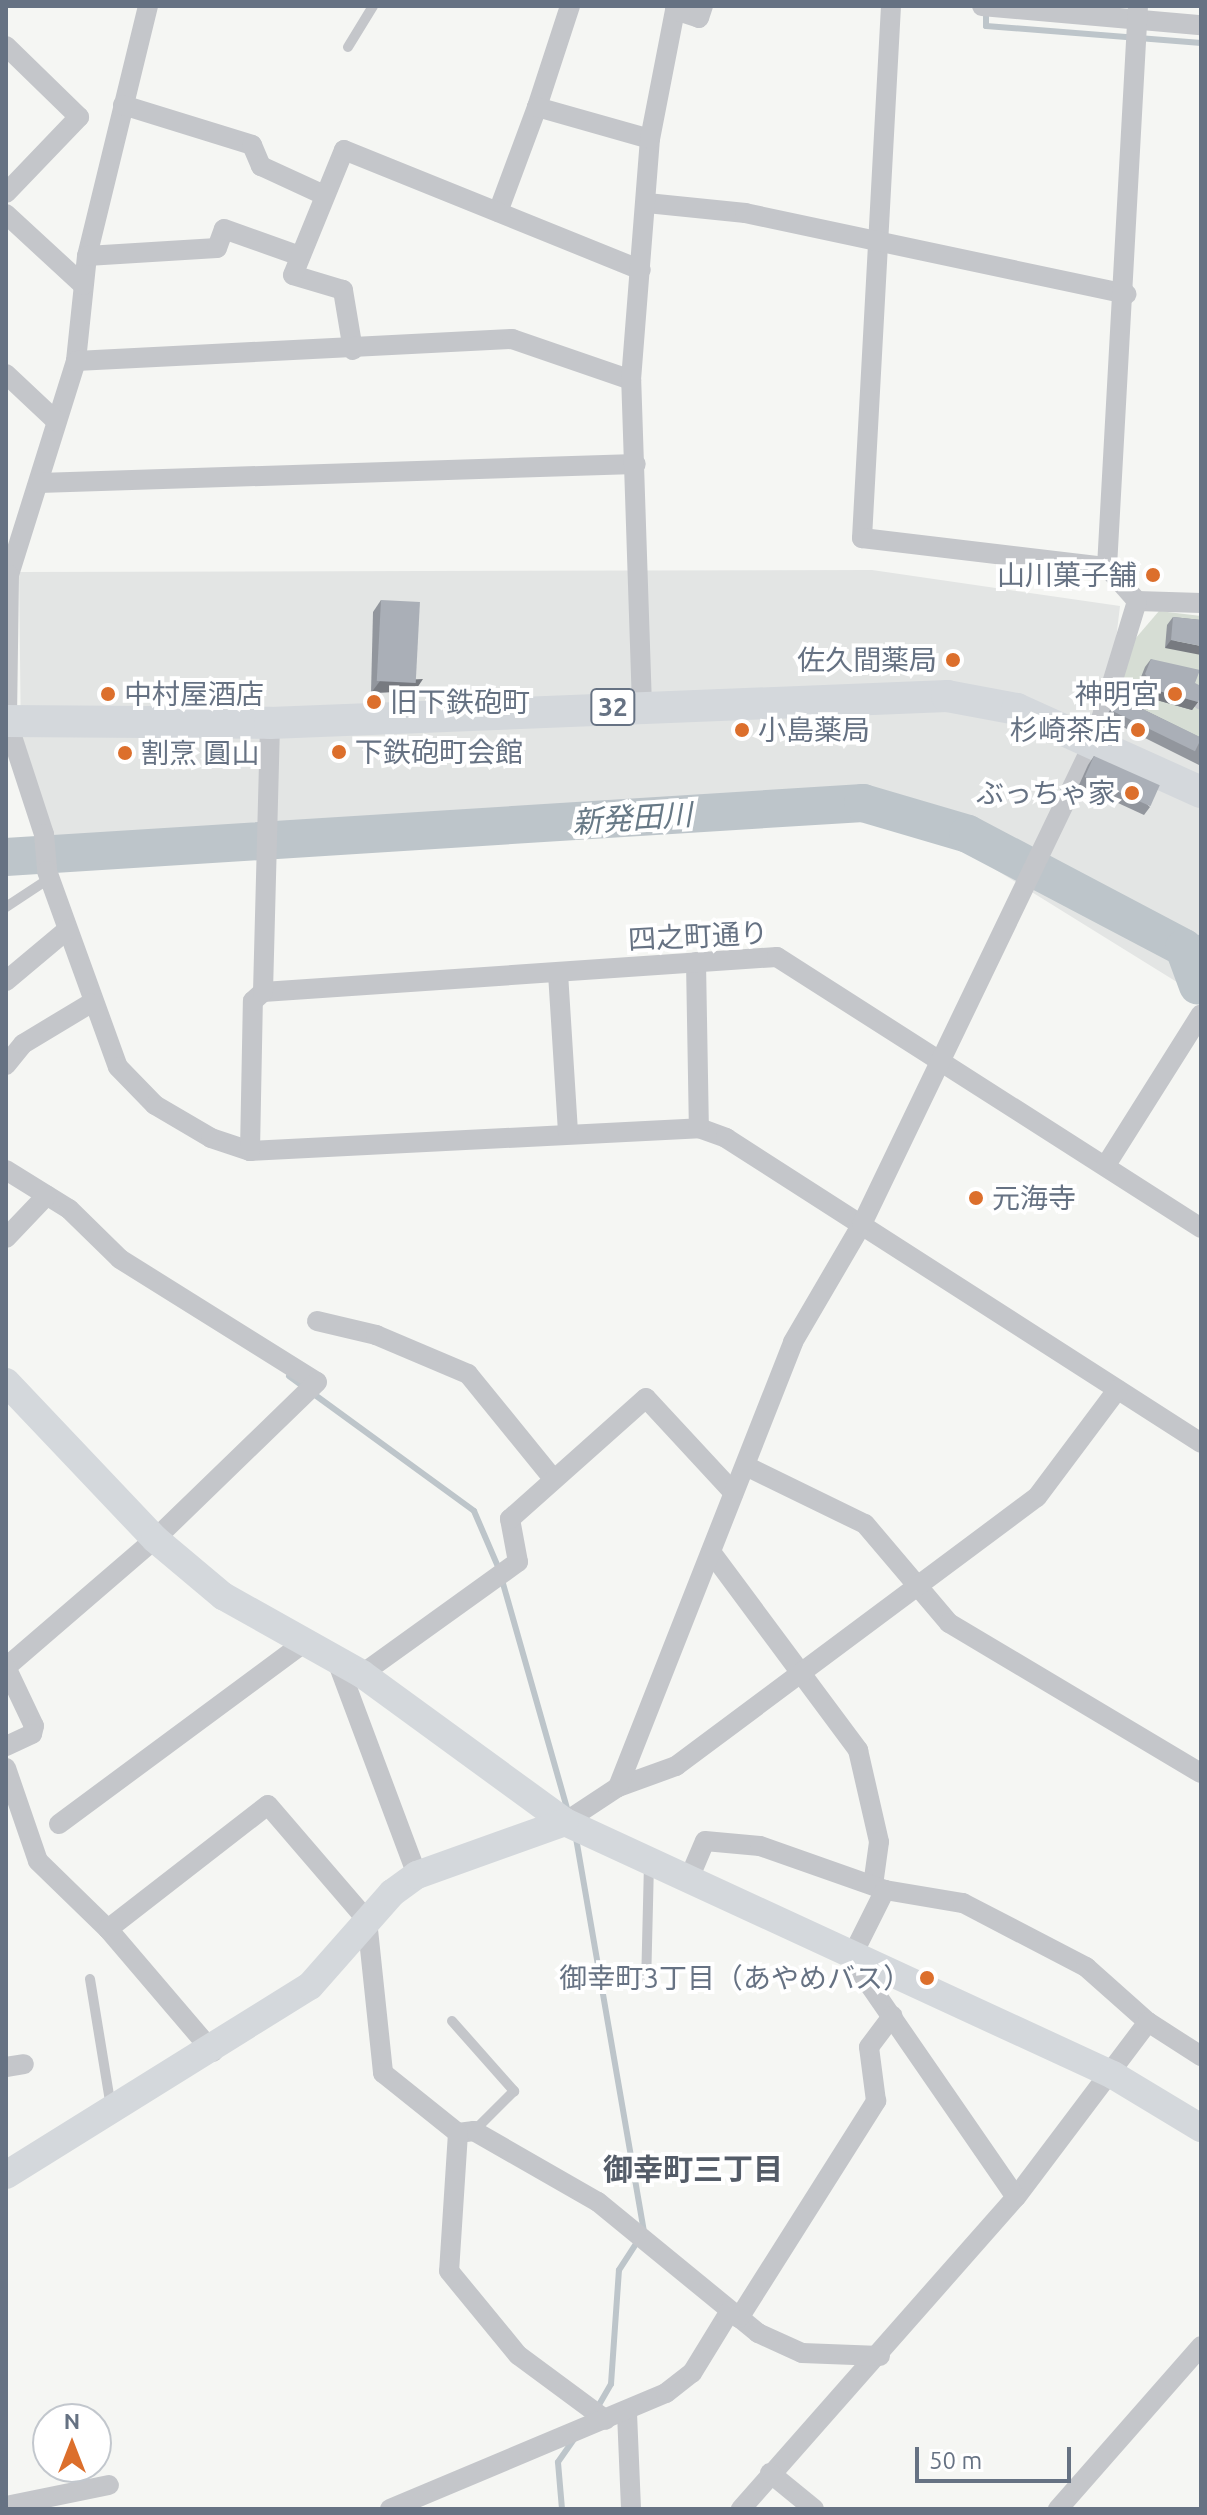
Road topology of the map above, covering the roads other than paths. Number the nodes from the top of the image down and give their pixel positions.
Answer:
1 (148, 6) edge
2 (373, 6) edge
3 (570, 6) edge
4 (703, 6) edge
5 (891, 6) edge
6 (982, 6) edge
7 (667, 8) edge
8 (1138, 13) edge
9 (1201, 25) edge
10 (6, 46) edge
11 (348, 47) dead end
12 (123, 105) junction
13 (537, 107) junction
14 (650, 139) junction
15 (6, 193) edge
16 (324, 195) junction
17 (647, 203) junction
18 (498, 212) junction
19 (6, 214) edge
20 (878, 240) junction
21 (87, 256) junction
22 (300, 256) junction
23 (641, 270) junction
24 (83, 285) junction
25 (1126, 294) junction
26 (353, 350) junction
27 (76, 361) junction
28 (6, 374) edge
29 (631, 380) junction
30 (56, 421) junction
31 (636, 464) junction
32 (39, 483) junction
33 (1107, 567) junction
34 (7, 575) edge
35 (1137, 601) junction
36 (1201, 603) edge
37 (642, 706) junction
38 (7, 721) edge
39 (270, 723) junction
40 (1094, 742) junction
41 (1201, 792) edge
42 (49, 874) junction
43 (6, 907) edge
44 (67, 930) junction
45 (696, 962) junction
46 (558, 973) junction
47 (6, 981) edge
48 (263, 992) junction
49 (91, 1003) junction
50 (1201, 1014) edge
51 (940, 1059) junction
52 (6, 1065) edge
53 (699, 1128) junction
54 (568, 1133) junction
55 (250, 1151) junction
56 (1106, 1165) junction
57 (6, 1170) edge
58 (47, 1195) junction
59 (862, 1224) junction
60 (1201, 1228) edge
61 (6, 1238) edge
62 (317, 1321) dead end
63 (6, 1382) edge
64 (1117, 1390) junction
65 (1201, 1443) edge
66 (746, 1466) junction
67 (554, 1480) junction
68 (734, 1493) junction
69 (155, 1539) junction
70 (711, 1552) junction
71 (920, 1589) junction
72 (302, 1644) junction
73 (337, 1661) junction
74 (6, 1667) edge
75 (362, 1674) junction
76 (807, 1674) junction
77 (6, 1746) edge
78 (6, 1768) edge
79 (1201, 1773) edge
80 (618, 1787) junction
81 (565, 1822) junction
82 (59, 1824) dead end
83 (649, 1862) junction
84 (417, 1875) junction
85 (688, 1881) junction
86 (879, 1888) junction
87 (367, 1920) junction
88 (108, 1929) junction
89 (851, 1958) junction
90 (90, 1979) dead end
91 (646, 1986) dead end
92 (892, 2016) junction
93 (452, 2021) dead end
94 (1148, 2022) junction
95 (213, 2052) junction
96 (1201, 2056) edge
97 (1113, 2075) junction
98 (112, 2113) junction
99 (1201, 2128) edge
100 (466, 2132) junction
101 (6, 2175) edge
102 (1016, 2197) junction
103 (734, 2314) junction
104 (1201, 2346) edge
105 (880, 2356) junction
106 (627, 2413) junction
107 (606, 2420) junction
108 (770, 2473) junction
109 (109, 2485) dead end
110 (6, 2506) edge
111 (390, 2509) edge
112 (631, 2509) edge
113 (741, 2509) edge
114 (814, 2509) edge
115 (1058, 2509) edge

1 - 12 street
2 - 11 lane
3 - 13 street
4 - 7 street
5 - 20 street
6 - 8 street
7 - 14 street
8 - 9 street
8 - 25 street
10 - 15 street
12 - 16 street
12 - 21 street
13 - 14 street
13 - 18 street
14 - 17 street
16 - 18 street
16 - 22 street
17 - 20 street
17 - 23 street
18 - 23 street
19 - 24 street
20 - 25 street
20 - 33 street
21 - 22 street
21 - 24 street
22 - 26 street
23 - 29 street
24 - 27 street
25 - 33 street
26 - 27 street
26 - 29 street
27 - 30 street
28 - 30 street
29 - 31 street
30 - 32 street
31 - 32 street
31 - 37 street
32 - 34 street
33 - 35 street
34 - 38 street
35 - 36 street
35 - 40 street
37 - 39 main road, 32
37 - 40 main road, 32
38 - 39 main road, 32
38 - 42 street
39 - 48 street
40 - 41 main road, 32
40 - 51 street
42 - 43 lane
42 - 44 street
44 - 47 street
44 - 49 street
45 - 46 street, 四之町通り
45 - 51 street, 四之町通り
45 - 53 street
46 - 48 street, 四之町通り
46 - 54 street
48 - 55 street
49 - 52 street
49 - 55 street
50 - 56 street
51 - 56 street, 四之町通り
51 - 59 street
53 - 54 street
53 - 59 street
54 - 55 street
56 - 60 street, 四之町通り
57 - 58 street
58 - 61 street
58 - 69 street
59 - 64 street
59 - 66 street
62 - 67 street
63 - 69 street
64 - 65 street
64 - 71 street
66 - 68 street
66 - 71 street
67 - 68 street
67 - 75 street
68 - 70 street
69 - 72 street
69 - 74 street
70 - 76 street
70 - 80 street
71 - 76 street
71 - 79 street
72 - 73 street
72 - 82 street
73 - 75 street
73 - 84 street
74 - 77 street
75 - 81 street
76 - 80 street
76 - 86 street
78 - 88 street
80 - 81 street
81 - 83 street
81 - 84 street
83 - 85 street
83 - 91 lane
84 - 87 street
85 - 86 street
85 - 89 street
86 - 89 street
86 - 94 street
87 - 88 street
87 - 95 street
87 - 100 street
88 - 95 street
89 - 92 street
89 - 97 street
90 - 98 lane
92 - 102 street
92 - 103 street
93 - 100 lane
94 - 96 street
94 - 97 street
95 - 98 street
97 - 99 street
97 - 102 street
98 - 101 street
100 - 103 street
100 - 107 street
102 - 105 street
103 - 105 street
103 - 106 street
104 - 115 street
105 - 108 street
106 - 107 street
106 - 112 street
107 - 111 street
108 - 113 street
108 - 114 street
109 - 110 street

